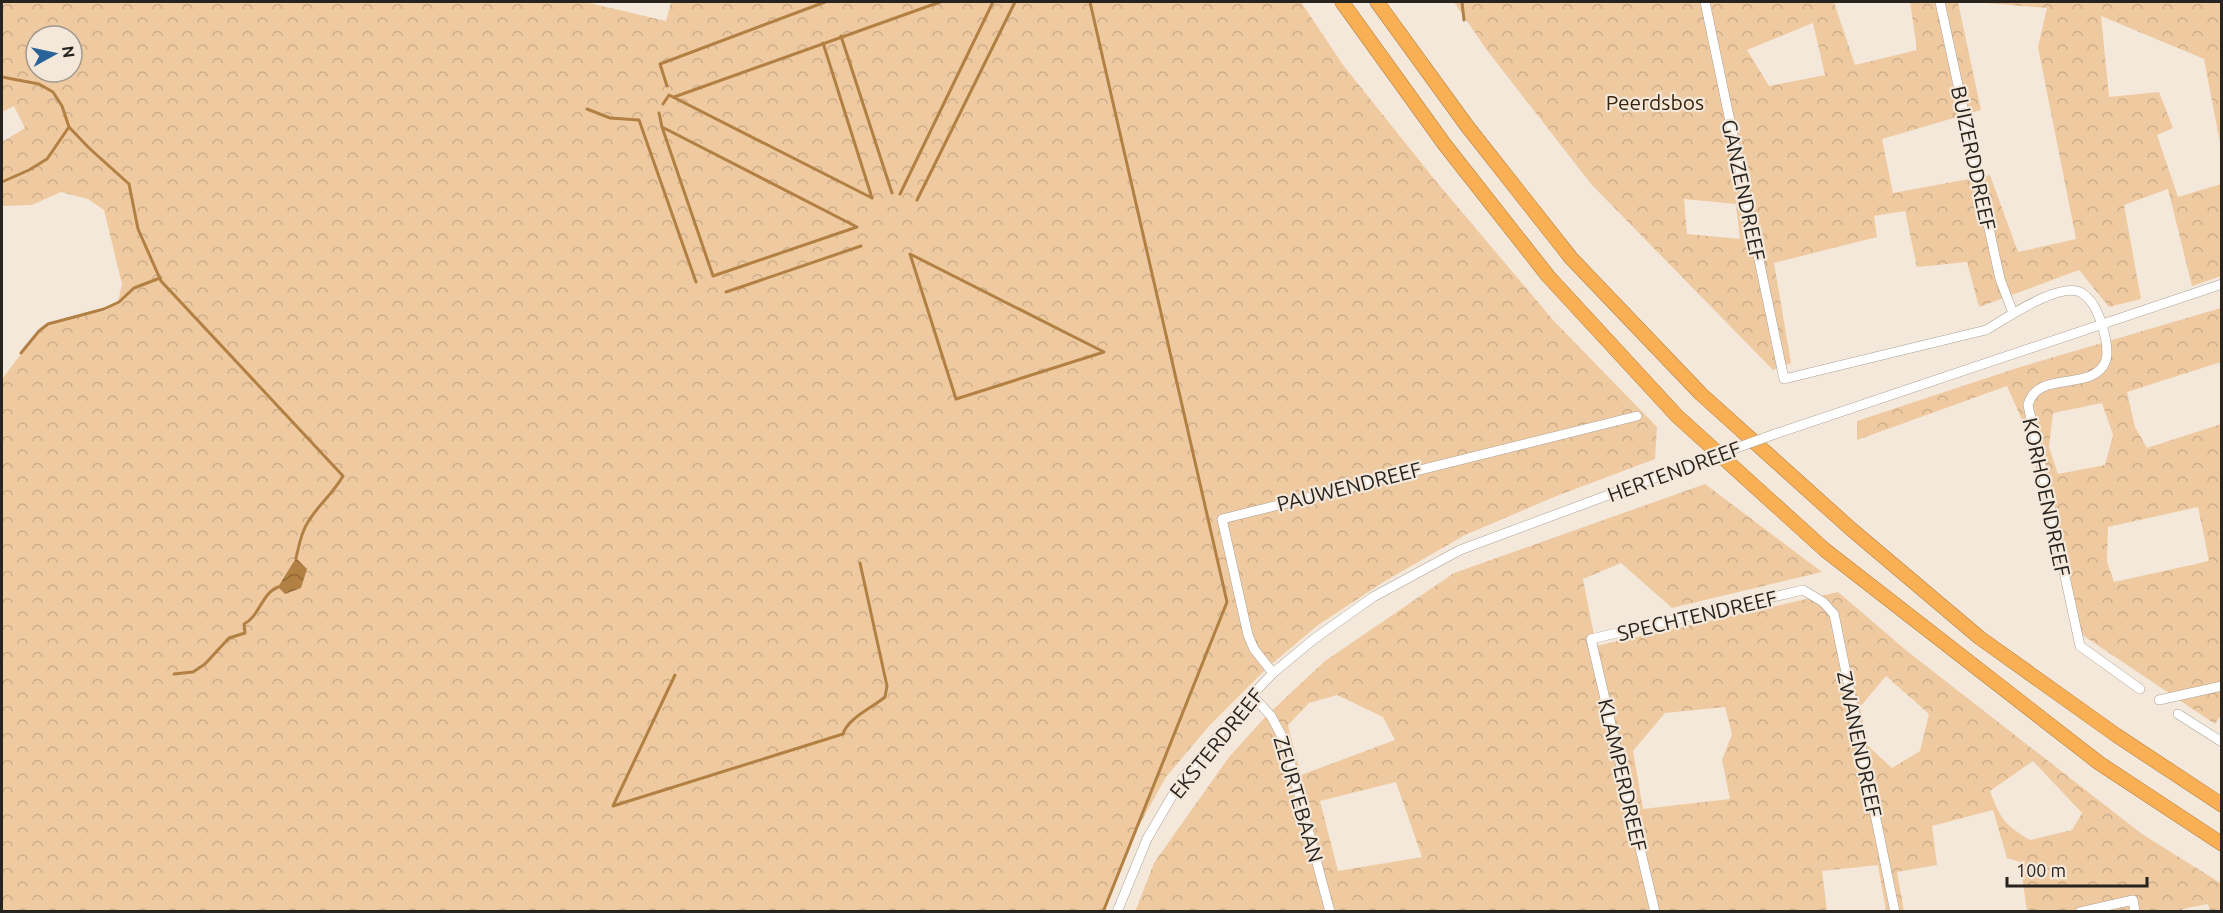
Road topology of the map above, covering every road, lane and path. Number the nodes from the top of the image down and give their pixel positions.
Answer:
1 (1342, 2) edge
2 (1377, 2) edge
3 (1705, 2) edge
4 (1940, 2) edge
5 (2222, 284) edge
6 (2013, 313) junction
7 (2102, 324) junction
8 (1637, 416) dead end
9 (1803, 590) joint
10 (1591, 639) joint
11 (1273, 673) junction
12 (2222, 686) edge
13 (2140, 689) dead end
14 (1252, 695) junction
15 (2159, 700) dead end
16 (2178, 714) dead end
17 (2222, 742) edge
18 (2222, 805) edge
19 (2222, 844) edge
20 (1117, 912) edge
21 (1330, 912) edge
22 (1655, 912) edge
23 (1895, 912) edge
24 (2080, 912) edge
25 (2135, 912) edge

1 - 19 highway
2 - 18 highway
3 - 6 street, GANZENDREEF
4 - 6 street, BUIZERDDREEF
5 - 7 street, HERTENDREEF
6 - 7 street
7 - 11 street, HERTENDREEF, bridge
7 - 13 street, KORHOENDREEF
8 - 11 street, PAUWENDREEF
9 - 10 street, SPECHTENDREEF
9 - 23 street, ZWANENDREEF
10 - 22 street, KLAMPERDREEF
11 - 14 street, EKSTERDREEF
12 - 15 street
14 - 20 street, EKSTERDREEF
14 - 21 street, ZEURTEBAAN
16 - 17 street
24 - 25 street

